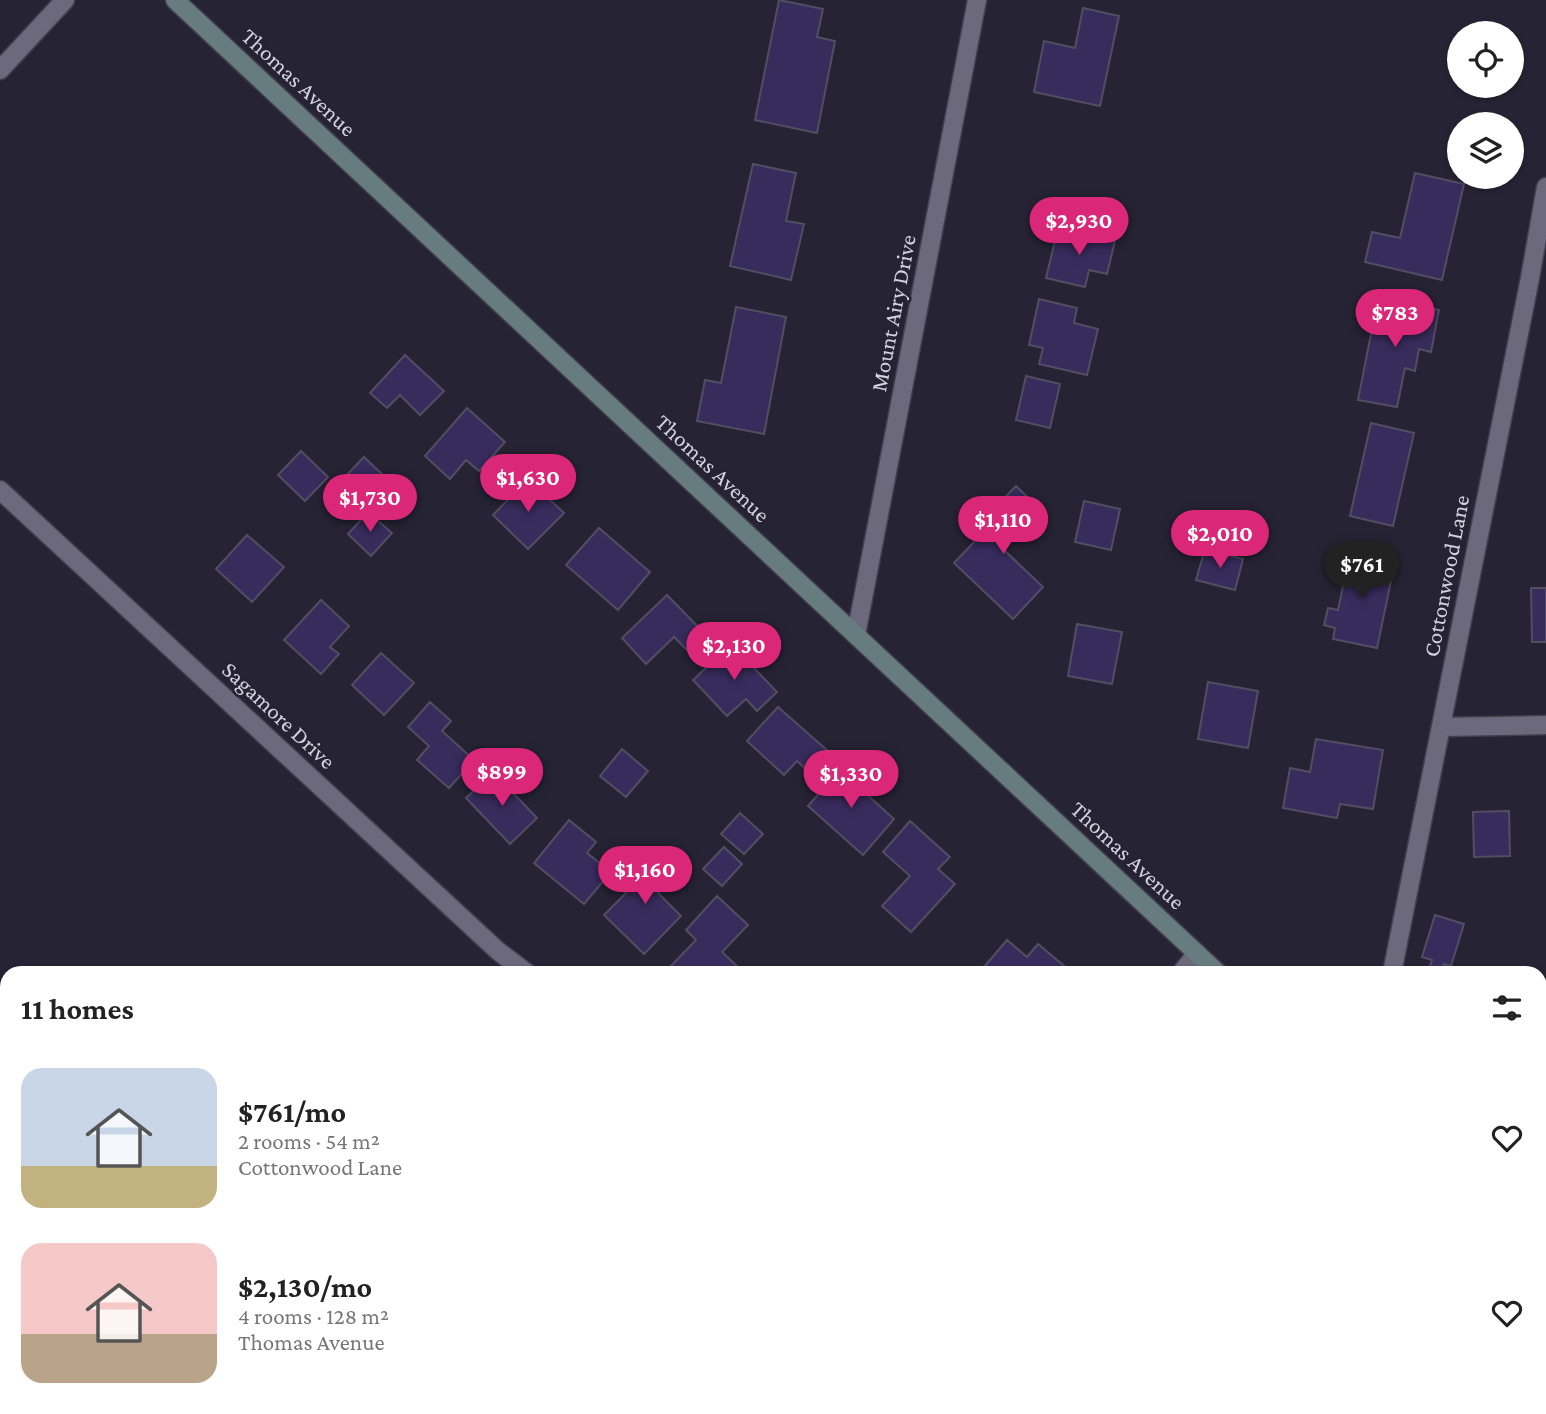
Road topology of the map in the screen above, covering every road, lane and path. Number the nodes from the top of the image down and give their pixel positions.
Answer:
1 (65, 0) edge
2 (175, 0) edge
3 (978, 0) edge
4 (0, 70) edge
5 (1546, 187) edge
6 (1538, 278) edge
7 (0, 490) edge
8 (856, 635) junction
9 (1546, 725) edge
10 (1442, 727) junction
11 (1197, 953) junction
12 (518, 966) edge
13 (1187, 966) edge
14 (1211, 966) edge
15 (1393, 966) edge

1 - 4 street
2 - 8 main road, Thomas Avenue
3 - 8 street, Mount Airy Drive
5 - 6 street, Cottonwood Lane
6 - 10 street, Cottonwood Lane
7 - 12 street, Sagamore Drive
8 - 11 main road, Thomas Avenue
9 - 10 street
10 - 15 street, Cottonwood Lane
11 - 13 street
11 - 14 main road, Thomas Avenue

